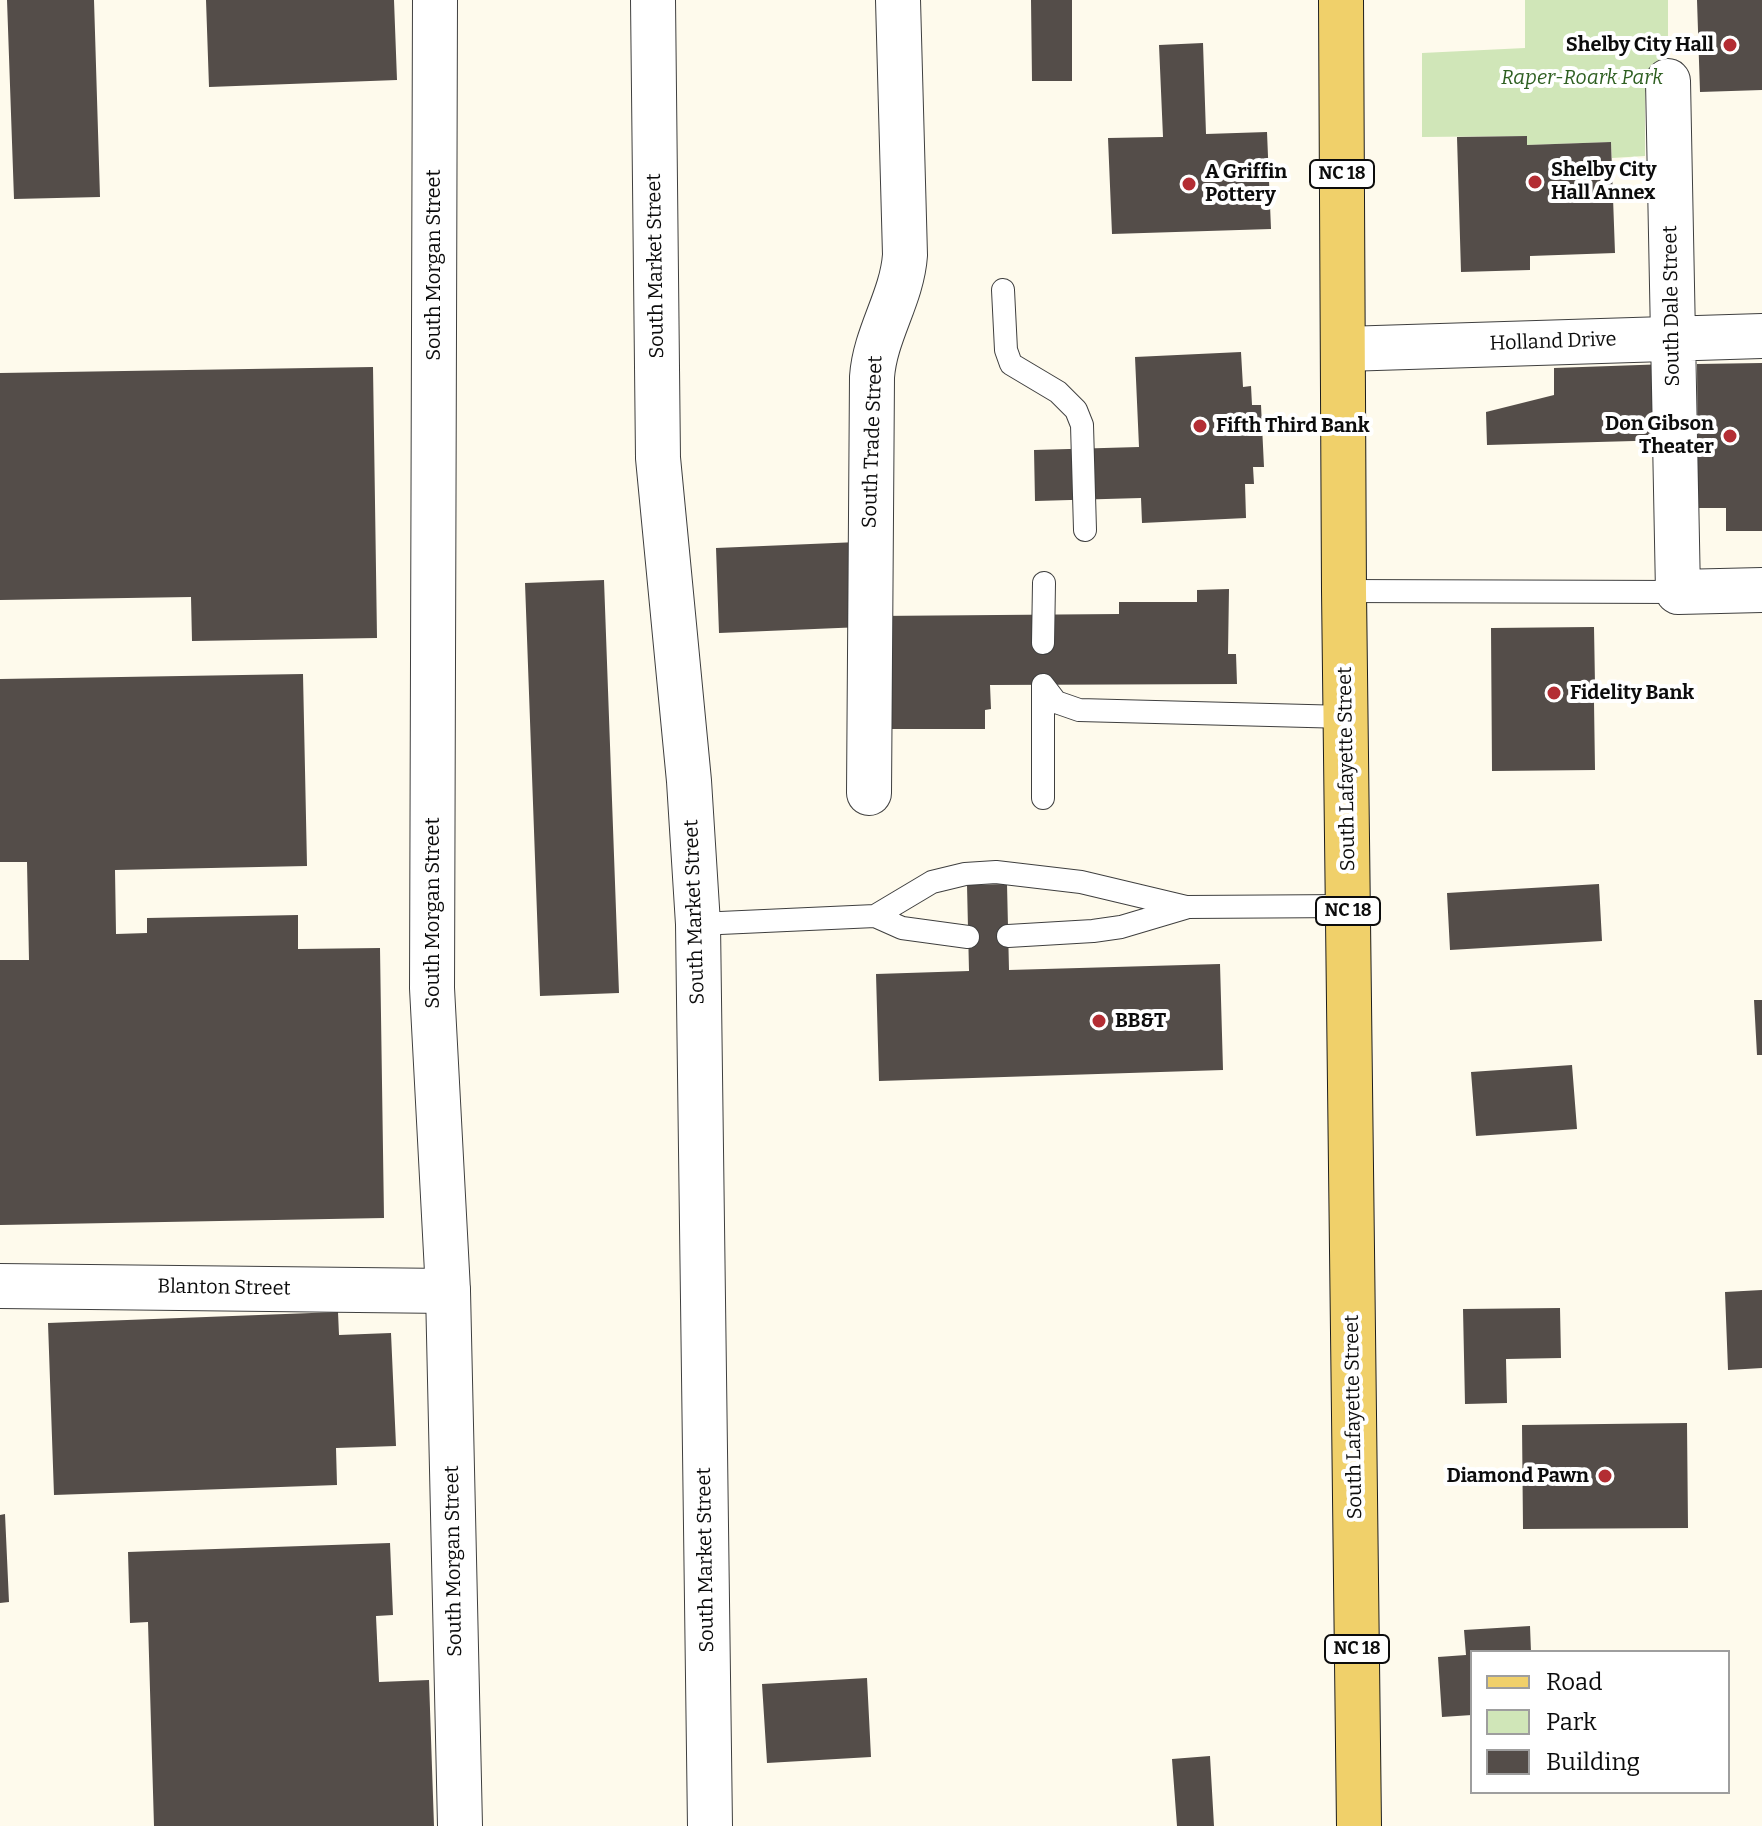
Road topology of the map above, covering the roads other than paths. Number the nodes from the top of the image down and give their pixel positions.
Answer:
1 (435, 0) edge
2 (653, 0) edge
3 (898, 0) edge
4 (1341, 0) edge
5 (1668, 81) dead end
6 (1003, 290) dead end
7 (1762, 336) edge
8 (1672, 338) junction
9 (1344, 349) junction
10 (1085, 530) dead end
11 (1044, 583) dead end
12 (1762, 590) edge
13 (1344, 591) junction
14 (1678, 592) junction
15 (1043, 643) dead end
16 (1346, 717) junction
17 (869, 793) dead end
18 (1043, 798) dead end
19 (1348, 906) junction
20 (1186, 907) junction
21 (875, 916) junction
22 (698, 924) junction
23 (1008, 936) dead end
24 (968, 937) dead end
25 (0, 1286) edge
26 (448, 1291) junction
27 (460, 1826) edge
28 (710, 1826) edge
29 (1359, 1826) edge

1 - 26 street, South Morgan Street
2 - 22 street, South Market Street
3 - 17 street, South Trade Street
4 - 9 main road, South Lafayette Street / NC 18
5 - 8 street, South Dale Street
6 - 10 lane
7 - 8 street, Holland Drive
8 - 9 street, Holland Drive
8 - 14 street, South Dale Street
9 - 13 main road, South Lafayette Street / NC 18
11 - 15 lane
12 - 14 street
13 - 14 lane
13 - 16 main road, South Lafayette Street / NC 18
16 - 18 lane
16 - 19 main road, South Lafayette Street / NC 18
19 - 20 lane
19 - 29 main road, South Lafayette Street / NC 18
20 - 21 lane
20 - 23 lane
21 - 22 lane
21 - 24 lane
22 - 28 street, South Market Street
25 - 26 street, Blanton Street
26 - 27 street, South Morgan Street

